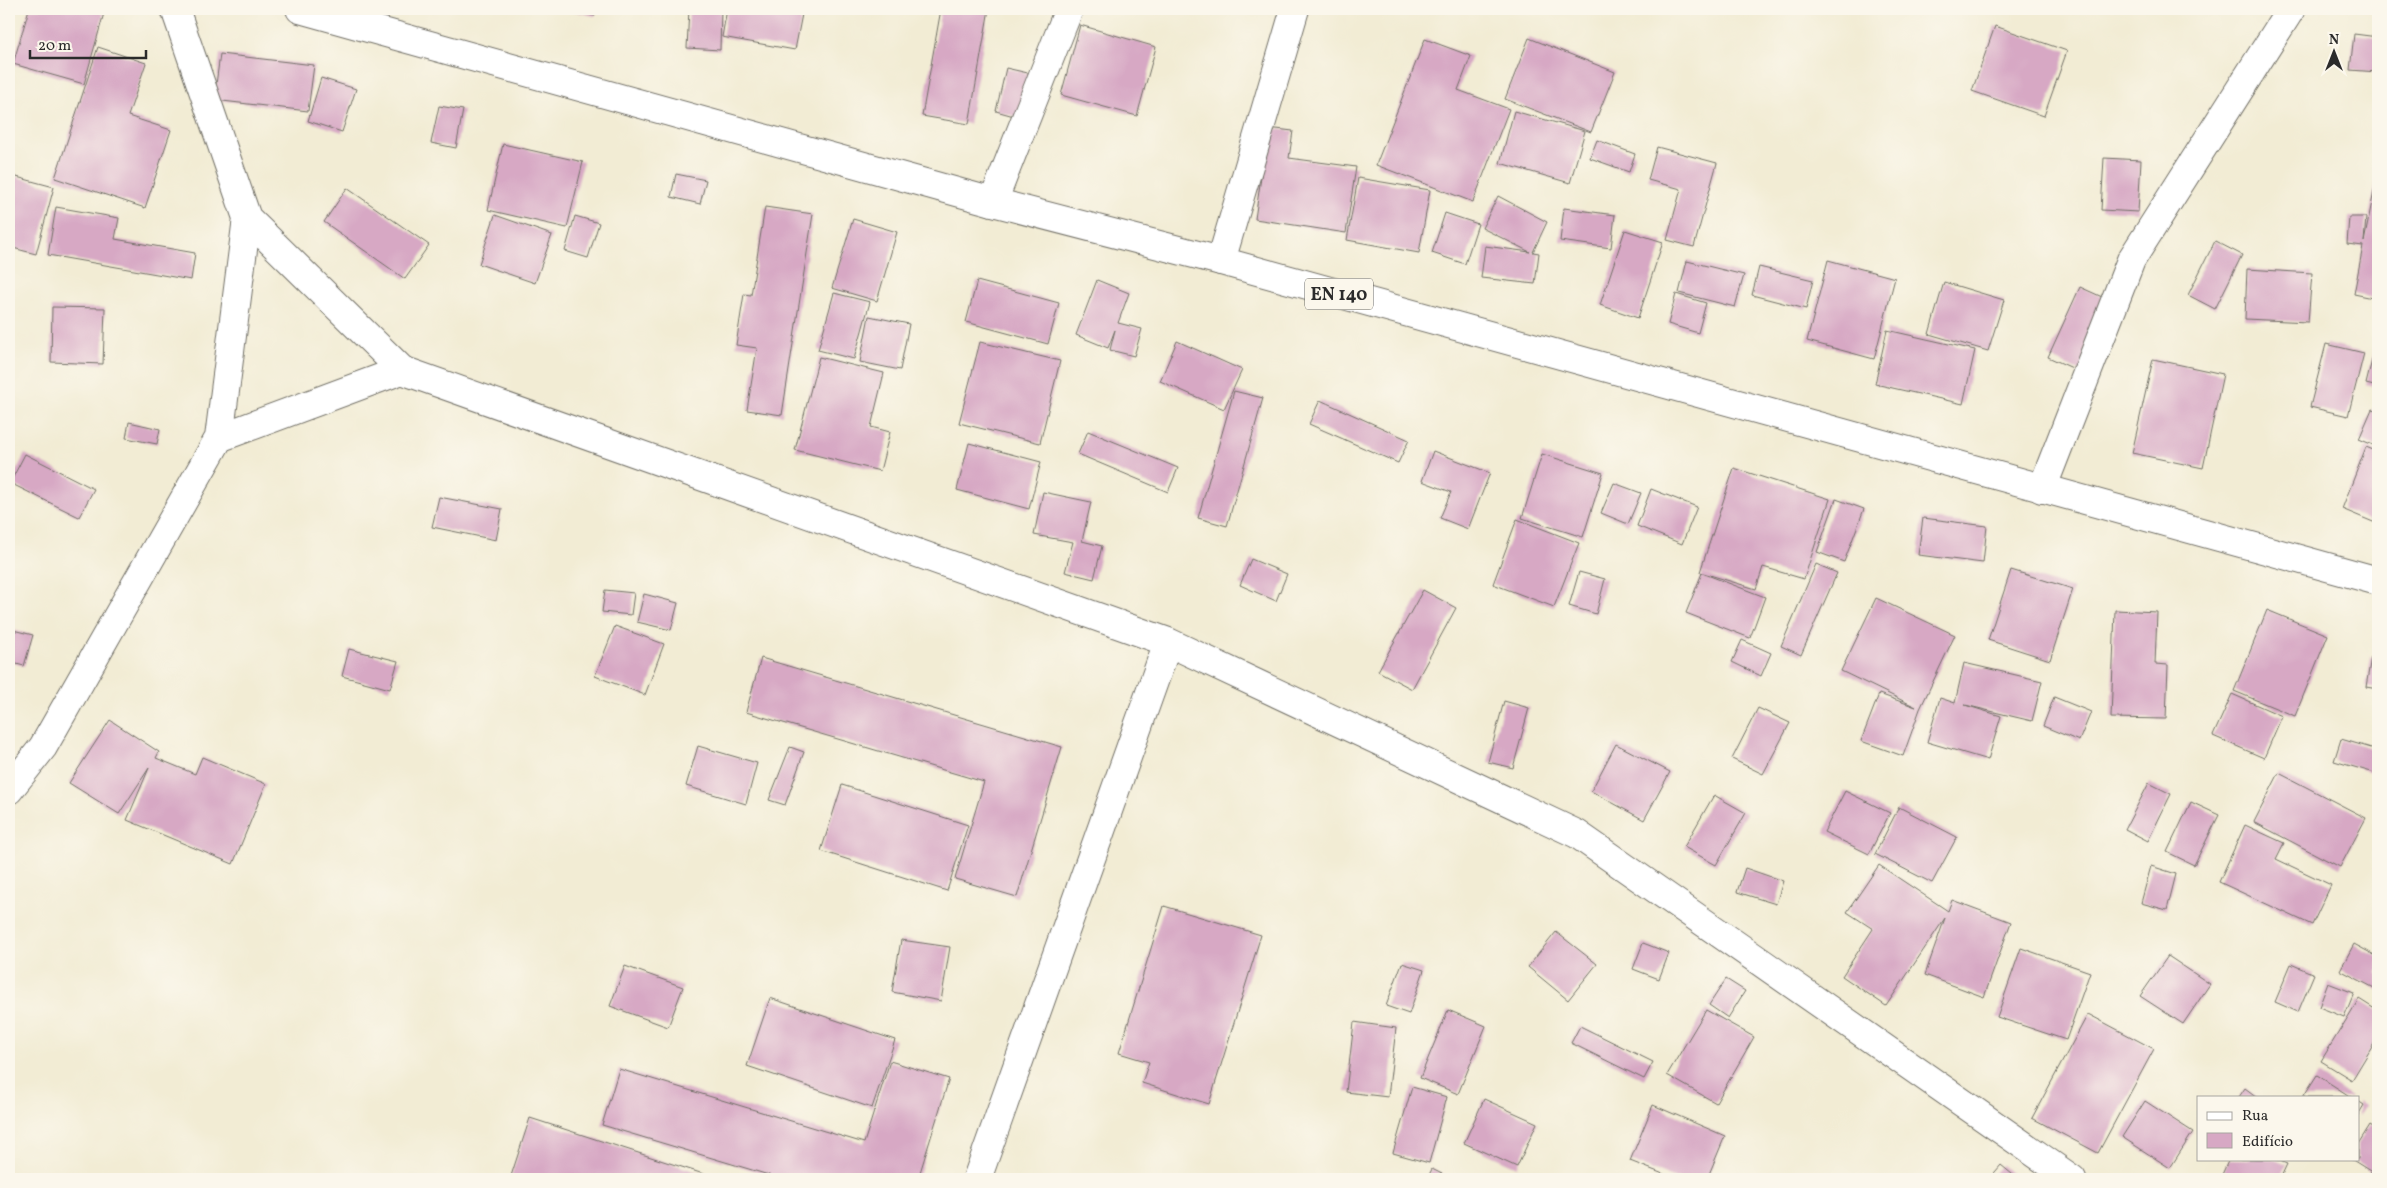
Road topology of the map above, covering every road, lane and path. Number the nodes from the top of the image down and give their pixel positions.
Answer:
1 (174, 9) edge
2 (300, 9) edge
3 (1069, 9) edge
4 (1295, 9) edge
5 (2291, 9) edge
6 (352, 16) edge
7 (993, 202) junction
8 (247, 218) junction
9 (1220, 261) junction
10 (402, 370) junction
11 (219, 438) junction
12 (2042, 489) junction
13 (2378, 581) edge
14 (1168, 642) junction
15 (9, 790) edge
16 (977, 1179) edge
17 (2072, 1179) edge

1 - 8 street
2 - 6 street, EN 140
3 - 7 street
4 - 9 street
5 - 12 street
6 - 7 street, EN 140
7 - 9 street, EN 140
8 - 10 street
8 - 11 street
9 - 12 street, EN 140
10 - 11 street
10 - 14 street
11 - 15 street
12 - 13 street, EN 140
14 - 16 street
14 - 17 street

